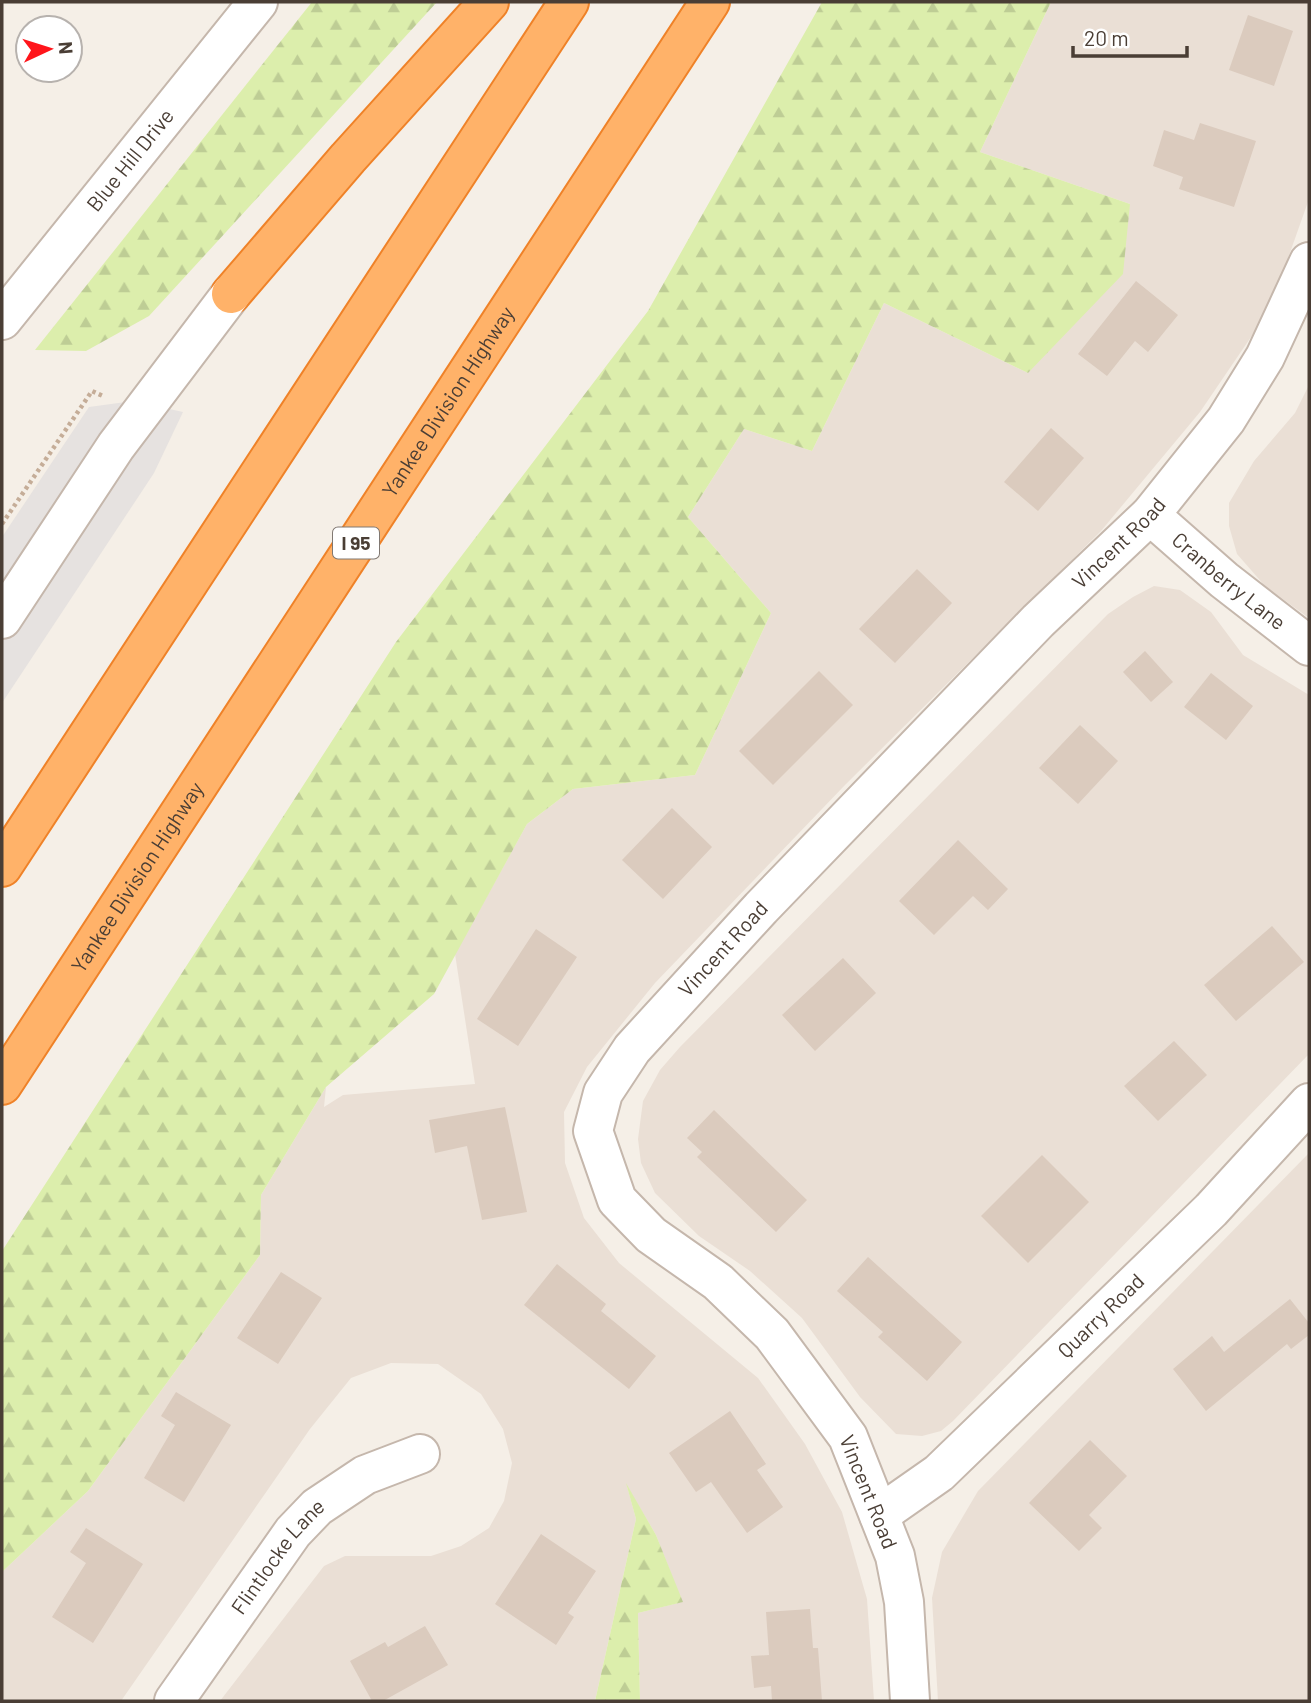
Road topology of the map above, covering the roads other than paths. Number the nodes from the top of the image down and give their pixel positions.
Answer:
1 (258, 2) edge
2 (489, 2) edge
3 (569, 2) edge
4 (710, 2) edge
5 (1309, 262) edge
6 (231, 294) joint
7 (2, 320) edge
8 (1150, 515) junction
9 (2, 619) edge
10 (1309, 646) edge
11 (2, 867) edge
12 (2, 1085) edge
13 (1309, 1104) edge
14 (420, 1454) dead end
15 (879, 1515) junction
16 (174, 1701) edge
17 (910, 1701) edge

1 - 7 street, Blue Hill Drive
2 - 6 highway
3 - 11 highway
4 - 12 highway, Yankee Division Highway / I 95
5 - 8 street, Vincent Road
6 - 9 street
8 - 10 street, Cranberry Lane
8 - 15 street, Vincent Road
13 - 15 street, Quarry Road
14 - 16 street, Flintlocke Lane
15 - 17 street, Vincent Road

